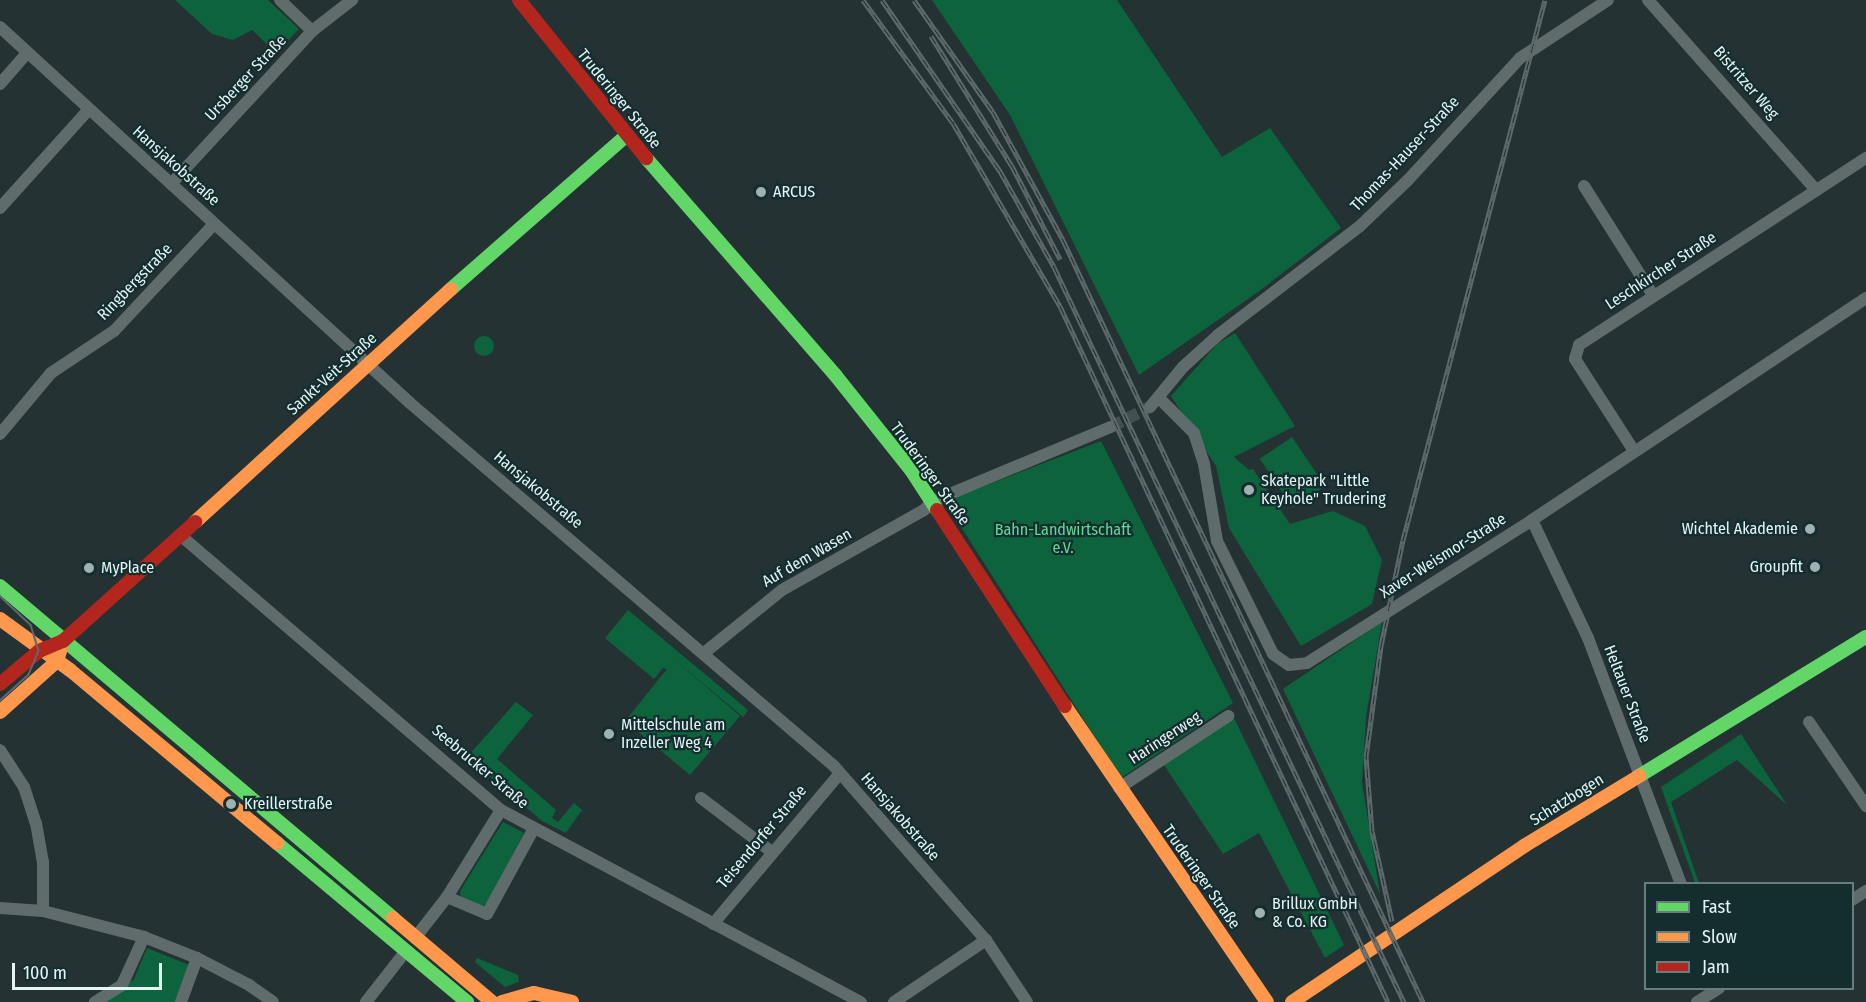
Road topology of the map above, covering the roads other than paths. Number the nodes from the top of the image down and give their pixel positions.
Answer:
1 (280, 0) edge
2 (352, 0) edge
3 (519, 0) edge
4 (1608, 0) edge
5 (1648, 0) edge
6 (0, 27) edge
7 (312, 31) junction
8 (27, 52) junction
9 (0, 84) edge
10 (89, 109) junction
11 (626, 136) junction
12 (1866, 158) edge
13 (171, 184) junction
14 (1584, 186) dead end
15 (1816, 190) junction
16 (0, 208) edge
17 (214, 224) junction
18 (1653, 295) junction
19 (1866, 298) edge
20 (368, 364) junction
21 (1155, 403) joint
22 (1111, 427) tunnel mouth
23 (1, 430) edge
24 (1634, 451) junction
25 (933, 501) junction
26 (1532, 520) junction
27 (180, 535) junction
28 (0, 586) edge
29 (0, 619) edge
30 (1866, 637) edge
31 (63, 641) junction
32 (40, 650) junction
33 (704, 652) junction
34 (57, 661) junction
35 (0, 684) edge
36 (0, 712) edge
37 (1228, 716) dead end
38 (1809, 722) dead end
39 (0, 750) edge
40 (840, 773) junction
41 (1641, 773) junction
42 (1119, 788) junction
43 (701, 798) dead end
44 (1866, 806) edge
45 (501, 810) junction
46 (533, 830) junction
47 (772, 852) junction
48 (1680, 882) edge
49 (447, 897) junction
50 (0, 908) edge
51 (43, 911) junction
52 (713, 924) junction
53 (144, 937) junction
54 (415, 938) junction
55 (986, 940) junction
56 (405, 952) junction
57 (197, 958) junction
58 (1717, 990) edge
59 (525, 998) edge
60 (96, 1002) edge
61 (181, 1002) edge
62 (273, 1002) edge
63 (366, 1002) edge
64 (467, 1002) edge
65 (492, 1002) edge
66 (502, 1002) edge
67 (572, 1002) edge
68 (861, 1002) edge
69 (894, 1002) edge
70 (1027, 1002) edge
71 (1267, 1002) edge
72 (1292, 1002) edge
73 (1697, 1002) edge

1 - 7 street
2 - 7 street, Ursberger Straße
3 - 11 street, Truderinger Straße
4 - 21 street, Thomas-Hauser-Straße
5 - 15 street, Bistritzer Weg
6 - 8 street, Hansjakobstraße
7 - 13 street, Ursberger Straße
8 - 9 street
8 - 10 street, Hansjakobstraße
10 - 13 street, Hansjakobstraße
10 - 16 street
11 - 20 street, Sankt-Veit-Straße
11 - 25 street, Truderinger Straße
12 - 15 street, Leschkircher Straße
13 - 17 street, Hansjakobstraße
14 - 18 street
15 - 18 street, Leschkircher Straße
17 - 20 street, Hansjakobstraße
17 - 23 street, Ringbergstraße
18 - 24 street, Leschkircher Straße
19 - 24 street, Xaver-Weismor-Straße
20 - 27 street, Sankt-Veit-Straße
20 - 33 street, Hansjakobstraße
21 - 26 street, Xaver-Weismor-Straße
22 - 25 street
24 - 26 street, Xaver-Weismor-Straße
25 - 33 street, Auf dem Wasen
25 - 42 street, Truderinger Straße
26 - 41 street, Heltauer Straße
27 - 31 street, Sankt-Veit-Straße
27 - 45 street, Seebrucker Straße
28 - 31 street
29 - 32 street
30 - 41 street, Schatzbogen
31 - 32 street, Sankt-Veit-Straße
31 - 34 street
31 - 54 street
32 - 34 street
32 - 35 street, Sankt-Veit-Straße
33 - 40 street, Hansjakobstraße
34 - 36 street
34 - 56 street
37 - 42 street, Haringerweg
38 - 44 street
39 - 51 street
40 - 47 street, Teisendorfer Straße
40 - 55 street, Hansjakobstraße
41 - 48 street, Heltauer Straße
41 - 72 street, Schatzbogen
42 - 71 street, Truderinger Straße
43 - 47 street
45 - 46 street, Seebrucker Straße
45 - 49 street
46 - 49 street
46 - 52 street, Seebrucker Straße
47 - 52 street, Teisendorfer Straße
49 - 54 street
50 - 51 street
51 - 53 street
52 - 68 street, Seebrucker Straße
53 - 57 street
53 - 60 street
54 - 65 street
55 - 69 street
55 - 70 street, Hansjakobstraße
56 - 63 street
56 - 64 street
57 - 61 street
57 - 62 street
58 - 73 street
59 - 66 street
59 - 67 street

